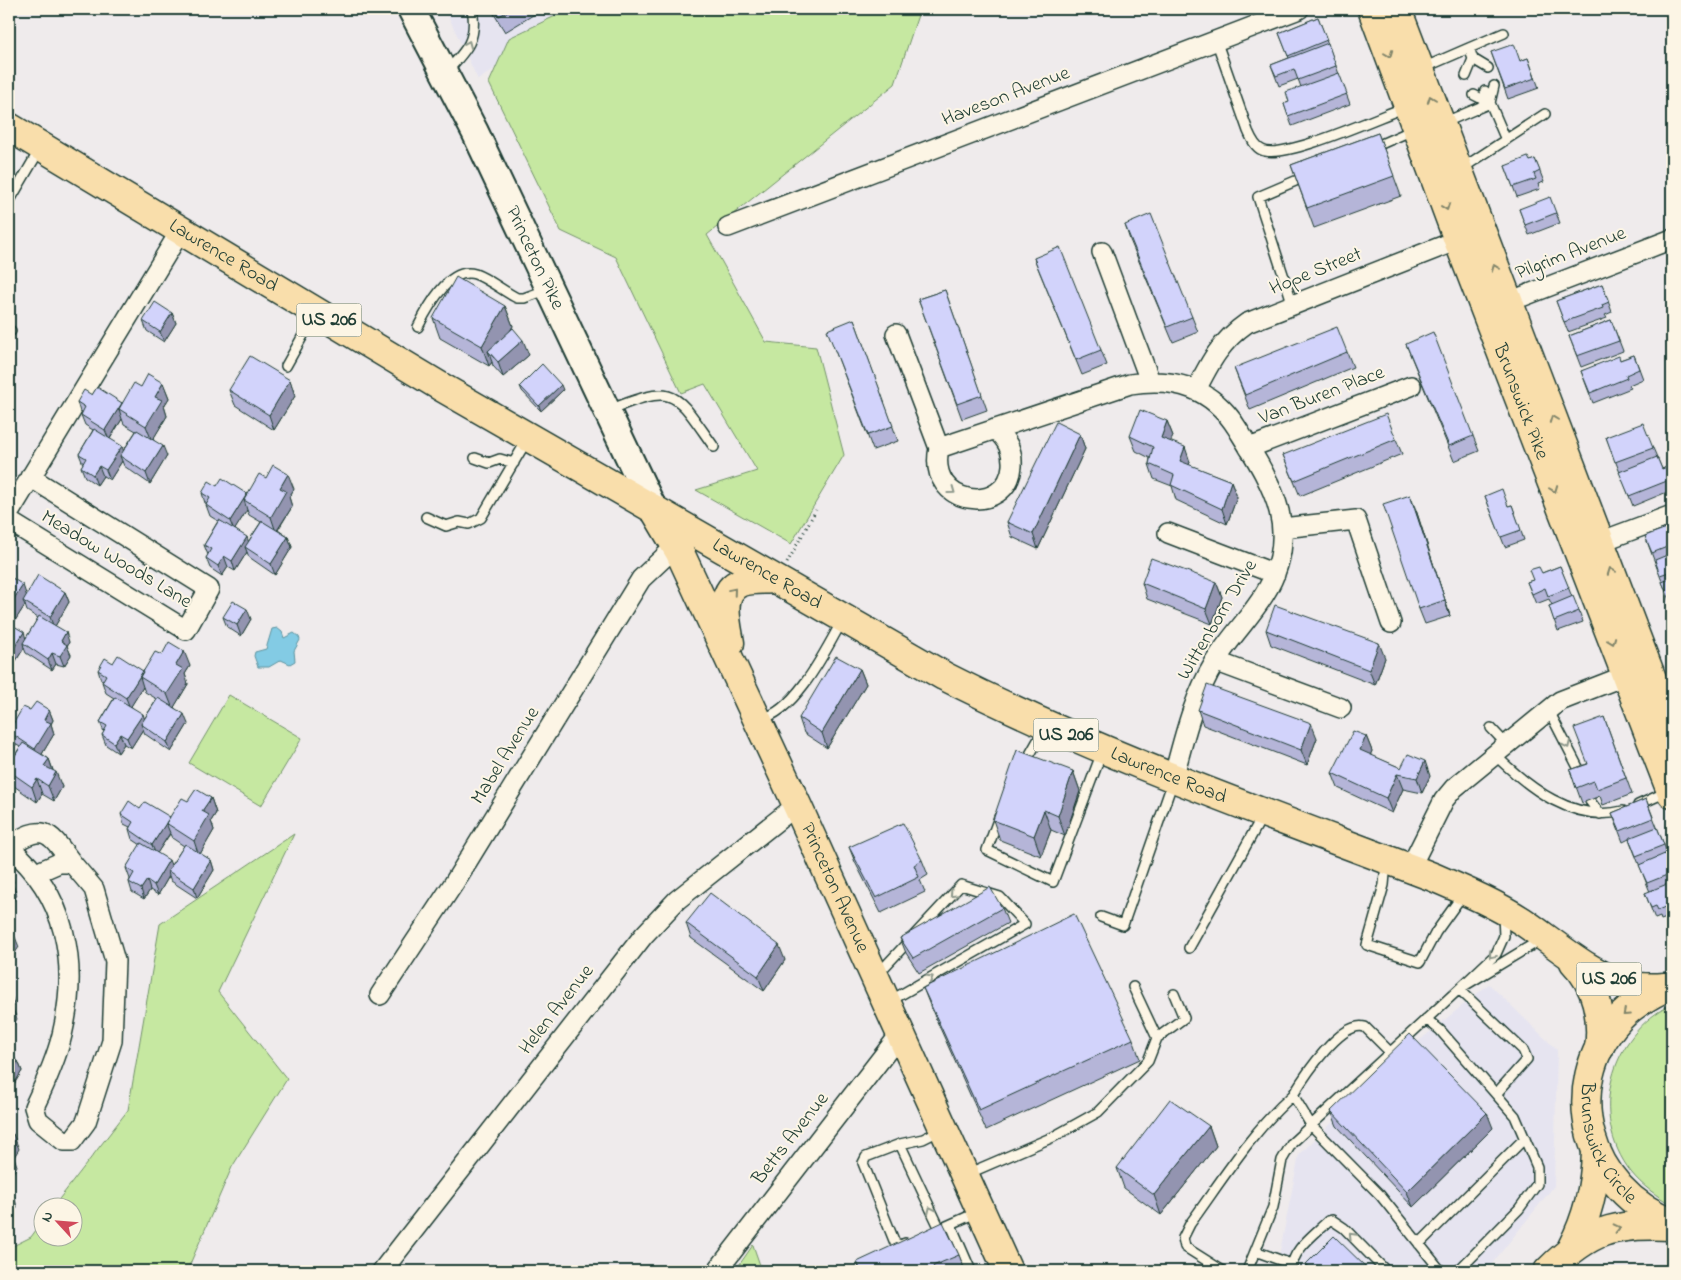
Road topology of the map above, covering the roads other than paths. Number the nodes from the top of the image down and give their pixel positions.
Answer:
1 (411, 9) edge
2 (472, 9) edge
3 (1299, 9) edge
4 (1372, 9) edge
5 (1397, 9) edge
6 (1504, 33) dead end
7 (1216, 40) junction
8 (1469, 48) junction
9 (1473, 59) junction
10 (1488, 68) dead end
11 (1420, 69) junction
12 (446, 72) junction
13 (1477, 72) dead end
14 (1466, 76) dead end
15 (1494, 86) dead end
16 (1485, 91) dead end
17 (1474, 95) dead end
18 (1490, 103) junction
19 (1545, 114) dead end
20 (1422, 119) junction
21 (9, 127) edge
22 (1506, 140) junction
23 (42, 147) junction
24 (1365, 151) edge
25 (1320, 170) edge
26 (1458, 171) junction
27 (9, 202) edge
28 (728, 227) dead end
29 (181, 230) junction
30 (1470, 235) junction
31 (1672, 239) edge
32 (1102, 252) dead end
33 (549, 289) junction
34 (1293, 305) junction
35 (1497, 307) junction
36 (317, 312) junction
37 (418, 327) dead end
38 (896, 334) dead end
39 (286, 366) dead end
40 (1150, 381) junction
41 (1411, 386) dead end
42 (1196, 390) junction
43 (607, 411) junction
44 (995, 429) junction
45 (529, 438) junction
46 (714, 447) dead end
47 (939, 448) junction
48 (1249, 448) junction
49 (475, 458) dead end
50 (514, 462) junction
51 (30, 477) junction
52 (653, 508) junction
53 (9, 513) edge
54 (1672, 515) edge
55 (426, 517) dead end
56 (9, 520) edge
57 (1282, 528) junction
58 (1168, 533) dead end
59 (676, 546) junction
60 (1588, 546) junction
61 (780, 572) junction
62 (1275, 574) junction
63 (843, 619) junction
64 (1391, 623) dead end
65 (1215, 661) junction
66 (735, 671) junction
67 (1636, 671) junction
68 (1340, 708) dead end
69 (1549, 711) junction
70 (757, 719) junction
71 (1046, 726) junction
72 (1491, 728) dead end
73 (1672, 731) edge
74 (1501, 750) junction
75 (1103, 751) junction
76 (1019, 774) edge
77 (1174, 779) junction
78 (1584, 779) edge
79 (1672, 792) edge
80 (1590, 802) dead end
81 (797, 805) junction
82 (1003, 806) edge
83 (1265, 813) junction
84 (1600, 814) junction
85 (9, 847) edge
86 (72, 863) junction
87 (1398, 864) junction
88 (36, 873) junction
89 (1465, 891) junction
90 (1502, 910) junction
91 (1101, 917) dead end
92 (1554, 942) junction
93 (1189, 948) dead end
94 (875, 976) junction
95 (1668, 986) edge
96 (1133, 987) dead end
97 (1459, 989) junction
98 (1174, 994) dead end
99 (380, 995) dead end
100 (888, 1002) junction
101 (1426, 1019) junction
102 (900, 1033) junction
103 (1157, 1038) junction
104 (1599, 1049) junction
105 (1390, 1052) junction
106 (1496, 1094) junction
107 (1293, 1095) junction
108 (1311, 1125) junction
109 (944, 1129) junction
110 (1525, 1138) junction
111 (900, 1144) junction
112 (1596, 1152) junction
113 (964, 1175) junction
114 (981, 1210) junction
115 (1672, 1222) edge
116 (952, 1225) junction
117 (1672, 1226) edge
118 (940, 1229) junction
119 (931, 1233) edge
120 (913, 1240) edge
121 (1419, 1244) junction
122 (1572, 1247) junction
123 (1255, 1251) junction
124 (1291, 1268) edge
125 (382, 1271) edge
126 (717, 1271) edge
127 (971, 1271) edge
128 (1008, 1271) edge
129 (1223, 1271) edge
130 (1247, 1271) edge
131 (1386, 1271) edge
132 (1441, 1271) edge
133 (1458, 1271) edge
134 (1548, 1271) edge

1 - 12 main road, Princeton Pike
12 -> 2 lane
3 - 7 street, Haveson Avenue
4 -> 20 main road, Brunswick Pike
5 - 11 main road, Brunswick Pike
6 - 8 lane
7 - 20 lane
7 - 28 street, Haveson Avenue
8 - 9 lane
8 - 11 lane
9 - 10 lane
9 - 13 lane
9 - 14 lane
20 -> 11 main road, Brunswick Pike
12 - 33 main road, Princeton Pike
15 - 18 lane
16 - 18 lane
17 - 18 lane
18 - 20 lane
18 - 22 lane
19 - 22 lane
20 - 24 lane
20 - 26 main road, Brunswick Pike
20 -> 30 main road, Brunswick Pike
21 - 23 main road, Lawrence Road / US 206
22 - 26 lane
23 - 27 lane
23 - 29 main road, Lawrence Road / US 206
25 - 34 lane
26 - 30 main road, Brunswick Pike
29 - 36 main road, Lawrence Road / US 206
29 - 51 street
30 - 34 street, Hope Street
30 - 35 main road, Brunswick Pike
31 - 35 street, Pilgrim Avenue
32 - 40 street
33 - 37 lane
33 - 43 main road, Princeton Pike
34 - 42 street, Hope Street
35 - 60 main road, Brunswick Pike
36 - 39 lane
36 - 45 main road, Lawrence Road / US 206
38 - 47 street
40 - 42 street, Wittenborn Drive
40 - 44 street, Wittenborn Drive
41 - 48 street, Van Buren Place
42 - 48 street, Wittenborn Drive
43 - 46 lane
43 - 52 main road, Princeton Pike
44 - 47 street, Wittenborn Drive
47 -> 44 street
45 - 50 lane
45 - 52 main road, Lawrence Road / US 206
48 - 57 street, Wittenborn Drive
49 - 50 lane
50 - 55 lane
51 - 53 street
51 - 56 street, Meadow Woods Lane
52 - 59 main road, Princeton Avenue / US 206
52 - 61 main road, Lawrence Road / US 206
54 - 60 street
57 - 62 street, Wittenborn Drive
57 - 64 street
58 - 62 street
59 - 66 main road, Princeton Avenue / US 206
59 - 99 street, Mabel Avenue
60 - 67 main road, Brunswick Pike
61 - 63 main road, Lawrence Road / US 206
66 -> 61 main road
62 - 65 street, Wittenborn Drive
63 - 70 lane
63 - 71 main road, Lawrence Road / US 206
65 - 68 street
65 - 77 street, Wittenborn Drive
66 - 70 main road, Princeton Avenue / US 206
67 - 69 street
67 - 73 main road, Brunswick Pike
67 - 79 main road, Brunswick Pike
69 - 74 street
69 -> 78 lane
70 - 81 main road, Princeton Avenue / US 206
71 - 75 main road, Lawrence Road / US 206
71 - 76 lane
72 - 74 lane
74 - 84 lane
74 - 87 street
75 - 77 main road, Lawrence Road / US 206
75 - 82 lane
77 - 83 main road, Lawrence Road / US 206
77 - 91 lane
79 - 84 lane
80 - 84 lane
81 - 94 main road, Princeton Avenue / US 206
81 - 125 street, Helen Avenue
83 - 87 main road, Lawrence Road / US 206
83 - 93 lane
85 - 86 street
85 - 88 street
86 - 88 street
86 - 88 street
87 - 89 main road, Lawrence Road / US 206
87 - 89 lane
89 - 90 main road, Lawrence Road / US 206
90 - 92 main road, Lawrence Road / US 206
90 -> 97 lane
92 - 95 main road, Lawrence Road / US 206
92 - 97 lane
92 - 104 main road, Lawrence Road
94 - 100 main road, Princeton Avenue / US 206
100 -> 94 lane
95 -> 104 main road, Brunswick Circle
96 - 103 lane
97 - 101 lane
97 - 106 lane
98 - 103 lane
100 - 102 main road, Princeton Avenue / US 206
101 - 105 lane
101 - 106 lane
102 - 109 main road, Princeton Avenue / US 206
102 - 126 street, Betts Avenue
103 - 113 lane
104 - 112 main road, Brunswick Circle
105 - 107 lane
105 - 108 lane
106 - 110 lane
107 - 108 lane
107 - 129 lane
108 - 121 lane
108 - 123 lane
109 - 111 lane
109 - 113 main road, Princeton Avenue / US 206
110 - 121 lane
110 - 133 lane
118 -> 111 lane
111 - 120 lane
112 - 115 main road, Brunswick Circle
112 - 122 main road
113 - 114 main road, Princeton Avenue / US 206
114 - 116 lane
114 - 128 main road, Princeton Avenue / US 206
116 - 118 lane
116 - 127 lane
122 -> 117 main road
118 - 119 lane
121 - 132 lane
122 - 134 main road
123 - 124 lane
123 - 130 lane
131 -> 124 lane

